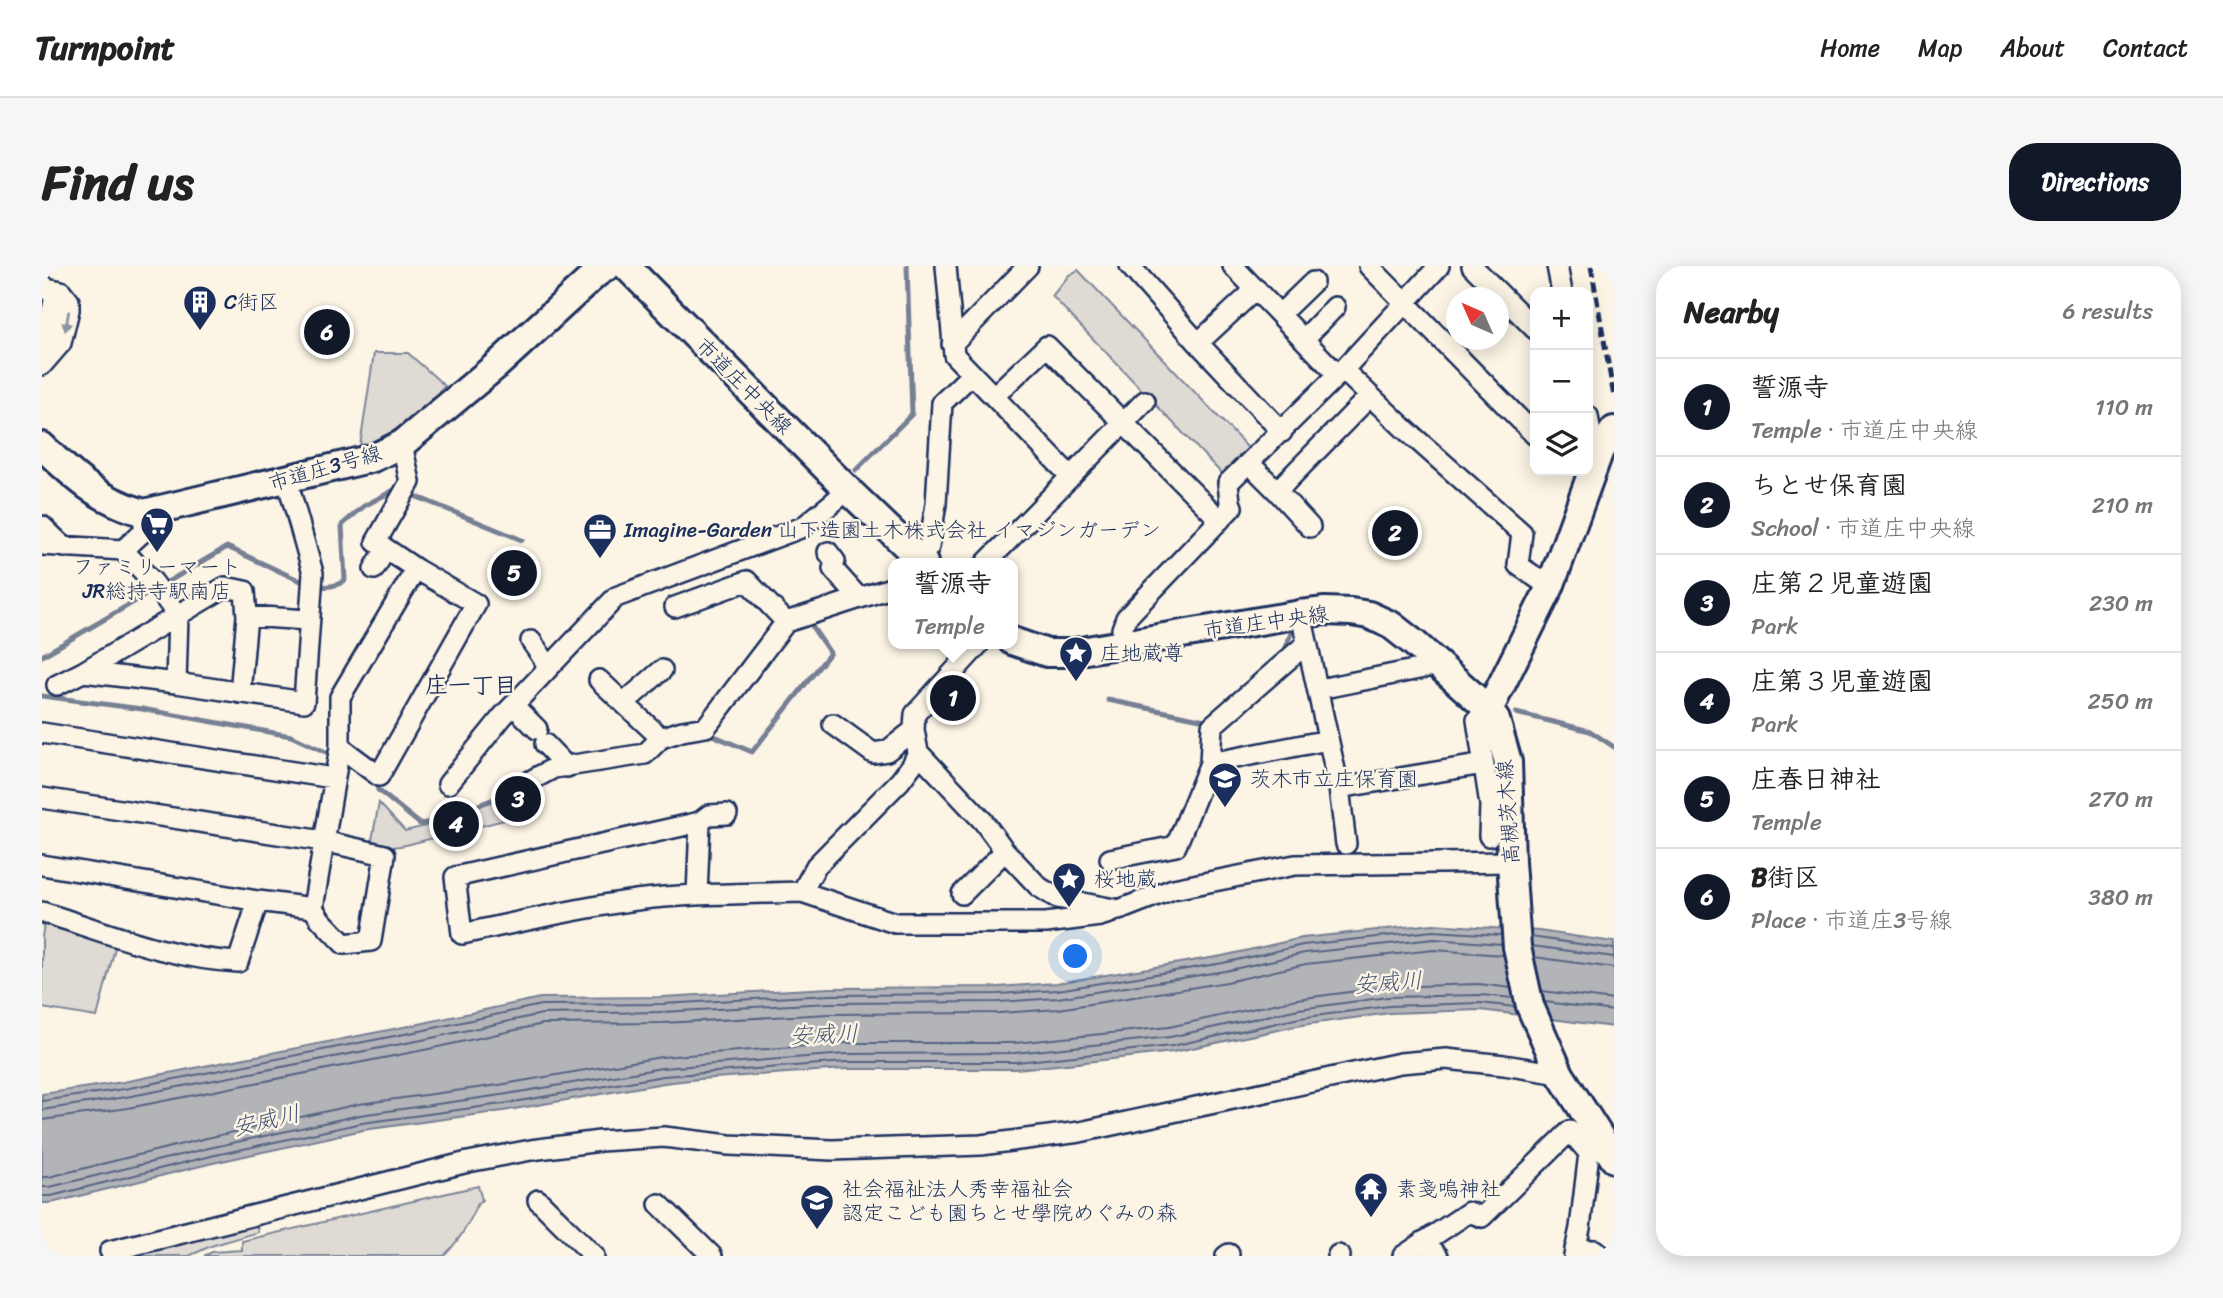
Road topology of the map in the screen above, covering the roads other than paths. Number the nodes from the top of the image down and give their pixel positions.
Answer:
1 (608, 266) edge
2 (626, 266) edge
3 (946, 266) edge
4 (1028, 266) edge
5 (1129, 266) edge
6 (1233, 266) edge
7 (1369, 266) edge
8 (1439, 266) edge
9 (1472, 266) edge
10 (1558, 266) edge
11 (1312, 282) dead end
12 (43, 287) edge
13 (1561, 287) edge
14 (1256, 289) junction
15 (1406, 304) junction
16 (1335, 307) dead end
17 (1280, 314) junction
18 (1530, 323) edge
19 (1304, 339) junction
20 (1198, 343) junction
21 (951, 344) junction
22 (42, 358) edge
23 (42, 365) edge
24 (1341, 372) junction
25 (972, 374) junction
26 (993, 396) junction
27 (1369, 397) junction
28 (1145, 401) dead end
29 (1123, 424) junction
30 (1530, 430) edge
31 (1282, 432) junction
32 (1607, 440) edge
33 (402, 444) junction
34 (42, 446) edge
35 (1249, 463) junction
36 (1071, 477) junction
37 (287, 480) junction
38 (848, 491) junction
39 (1277, 491) junction
40 (144, 513) junction
41 (1220, 520) junction
42 (42, 526) edge
43 (1310, 527) dead end
44 (42, 545) edge
45 (64, 547) junction
46 (386, 549) junction
47 (123, 550) junction
48 (828, 552) dead end
49 (918, 558) edge
50 (923, 558) edge
51 (991, 558) edge
52 (374, 569) dead end
53 (416, 569) junction
54 (1550, 587) junction
55 (888, 589) edge
56 (858, 597) junction
57 (675, 607) dead end
58 (1301, 612) junction
59 (178, 616) junction
60 (247, 616) junction
61 (308, 620) junction
62 (786, 622) junction
63 (531, 641) dead end
64 (1018, 643) edge
65 (1306, 644) junction
66 (1124, 645) junction
67 (974, 649) edge
68 (1439, 665) junction
69 (549, 667) junction
70 (662, 670) dead end
71 (83, 672) junction
72 (599, 680) dead end
73 (176, 683) junction
74 (57, 685) dead end
75 (1319, 689) junction
76 (240, 693) junction
77 (624, 703) junction
78 (514, 706) junction
79 (1489, 710) junction
80 (833, 724) dead end
81 (914, 730) junction
82 (42, 733) edge
83 (661, 738) junction
84 (1328, 740) junction
85 (340, 747) junction
86 (918, 752) junction
87 (1210, 763) junction
88 (1484, 764) junction
89 (567, 767) junction
90 (333, 778) junction
91 (448, 785) dead end
92 (525, 786) dead end
93 (1339, 788) junction
94 (42, 798) edge
95 (727, 814) dead end
96 (700, 822) junction
97 (1489, 836) dead end
98 (324, 841) junction
99 (1346, 845) dead end
100 (1005, 851) junction
101 (1110, 859) dead end
102 (1511, 862) junction
103 (42, 865) edge
104 (802, 892) junction
105 (962, 894) dead end
106 (697, 895) junction
107 (258, 901) junction
108 (313, 908) junction
109 (1119, 910) junction
110 (42, 912) edge
111 (1560, 1074) junction
112 (1614, 1158) edge
113 (538, 1200) dead end
114 (659, 1204) dead end
115 (1431, 1249) edge
116 (110, 1251) dead end
117 (1574, 1252) edge
118 (594, 1256) edge
119 (712, 1256) edge
120 (1403, 1256) edge
121 (1601, 1256) edge

1 - 33 street, 市道庄3号線
2 - 38 street, 市道庄中央線
3 - 21 street
4 - 21 street
5 - 20 street
6 - 14 street
7 - 15 street
8 - 15 street
9 - 18 street
10 - 13 street
11 - 17 street
12 - 22 street
12 -> 23 street
14 - 17 street
14 - 20 street
15 - 24 street
15 - 30 street
16 - 19 street
17 - 19 street
19 - 24 street
20 - 31 street
21 - 25 street
24 - 27 street
24 - 31 street
25 - 26 street
25 - 50 street
26 - 29 street
26 - 36 street
27 - 39 street
27 - 54 street
28 - 29 street
29 - 36 street
29 - 41 street
31 - 35 street
32 - 54 street
33 - 37 street, 市道庄3号線
33 - 46 street
34 - 40 street
35 - 39 street
35 - 41 street
36 - 51 street
37 - 40 street, 市道庄3号線
37 - 61 street
38 - 49 street, 市道庄中央線
38 - 69 street
39 - 43 street
40 - 47 street
41 - 66 street
42 - 45 street
44 - 45 street
45 - 47 street
46 - 52 street
46 - 53 street
47 - 59 street
48 - 56 street
53 - 85 street
53 - 85 street
54 - 79 street
55 - 56 street
56 - 62 street
57 - 62 street
58 - 65 street
58 - 66 street, 市道庄中央線
58 - 68 street, 市道庄中央線
59 - 60 street
59 - 71 street
59 - 73 street
60 - 61 street
60 - 76 street
61 - 76 street
62 - 83 street
63 - 69 street
64 - 66 street, 市道庄中央線
65 - 75 street
65 - 87 street
67 - 81 street
68 - 75 street
68 - 79 street, 市道庄中央線
69 - 78 street
70 - 77 street
71 - 73 street
71 - 74 street
72 - 77 street
73 - 76 street
75 - 84 street
77 - 83 street
78 - 89 street
78 - 91 street
79 - 88 street
79 - 102 street, 高槻茨木線
80 - 81 street
81 - 86 street
82 - 90 street
83 - 89 street
84 - 87 street
84 - 93 street
85 - 90 street
86 - 100 street
86 - 104 street
87 - 101 street
88 - 93 street
88 - 97 street
89 - 92 street
90 - 98 street
93 - 99 street
94 - 98 street
95 - 96 street
96 - 106 street
96 - 106 street
98 - 108 street
98 - 108 street
100 - 105 street
100 - 109 street
102 - 109 street
102 - 111 street, 高槻茨木線
103 - 107 street
104 - 106 street
104 - 109 street
107 - 108 street
107 - 110 street
111 - 112 street, 高槻茨木線
111 - 116 street
113 - 118 street
114 - 119 street
115 - 117 street
115 - 120 street
117 - 121 street

